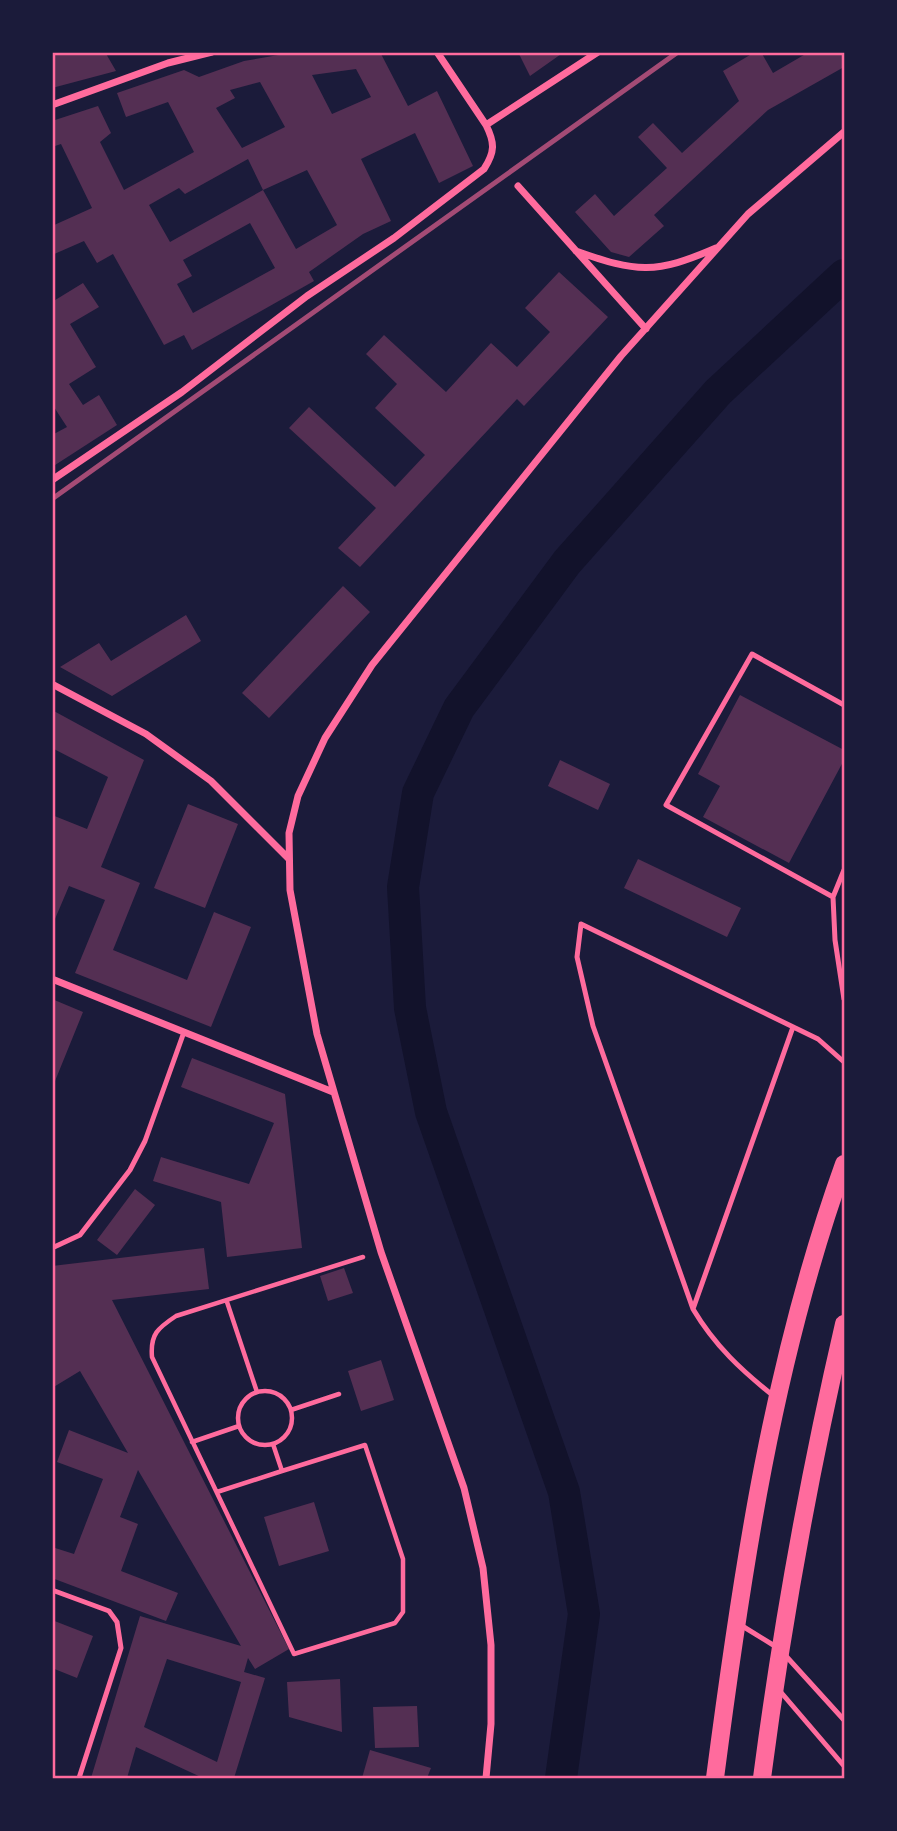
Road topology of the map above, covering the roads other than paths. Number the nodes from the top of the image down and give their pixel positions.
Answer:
1 (212, 52) edge
2 (437, 52) edge
3 (598, 52) edge
4 (52, 105) edge
5 (486, 125) junction
6 (845, 132) edge
7 (518, 186) dead end
8 (720, 246) junction
9 (576, 251) junction
10 (646, 329) junction
11 (52, 480) edge
12 (52, 684) edge
13 (845, 705) edge
14 (290, 859) junction
15 (845, 870) edge
16 (833, 897) junction
17 (52, 979) edge
18 (845, 999) edge
19 (793, 1027) junction
20 (184, 1032) junction
21 (845, 1062) edge
22 (333, 1092) junction
23 (845, 1164) edge
24 (52, 1248) edge
25 (693, 1309) junction
26 (845, 1324) edge
27 (778, 1399) junction
28 (52, 1590) edge
29 (736, 1622) junction
30 (779, 1649) junction
31 (774, 1685) junction
32 (845, 1720) edge
33 (845, 1766) edge
34 (79, 1779) edge
35 (486, 1779) edge
36 (715, 1779) edge
37 (762, 1779) edge

1 - 4 street
2 - 5 street
3 - 5 street
5 - 11 street
6 - 8 street
7 - 9 street
8 - 9 street
8 - 10 street
9 - 10 street
10 - 14 street
12 - 14 street
13 - 16 lane
14 - 22 street
15 - 16 lane
16 - 18 lane
17 - 20 street
19 - 21 lane
19 - 25 lane
19 - 25 lane
20 - 22 street
20 - 24 lane
22 - 35 street
23 - 27 main road
25 - 27 lane
26 - 30 main road
27 - 29 main road
28 - 34 lane
29 - 30 lane
29 - 36 main road
30 - 31 main road
30 - 32 lane
31 - 33 lane
31 - 37 main road

